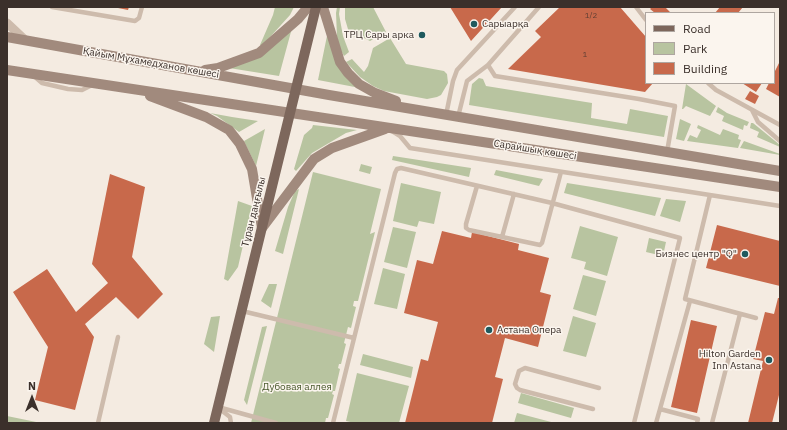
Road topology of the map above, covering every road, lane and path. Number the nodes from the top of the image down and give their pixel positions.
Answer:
1 (52, 7) edge
2 (142, 7) edge
3 (308, 7) edge
4 (316, 7) edge
5 (323, 7) edge
6 (515, 7) edge
7 (539, 7) edge
8 (636, 7) edge
9 (645, 19) edge
10 (7, 23) edge
11 (7, 37) edge
12 (24, 39) junction
13 (488, 65) junction
14 (9, 71) edge
15 (196, 71) junction
16 (709, 84) edge
17 (296, 89) junction
18 (134, 90) junction
19 (417, 109) junction
20 (752, 109) junction
21 (290, 113) junction
22 (446, 115) junction
23 (458, 117) junction
24 (780, 125) edge
25 (388, 128) junction
26 (780, 141) edge
27 (667, 152) junction
28 (780, 171) edge
29 (560, 172) junction
30 (478, 186) junction
31 (780, 187) edge
32 (514, 194) junction
33 (710, 195) junction
34 (552, 203) junction
35 (780, 206) edge
36 (262, 228) junction
37 (502, 237) junction
38 (690, 301) junction
39 (242, 311) junction
40 (740, 314) junction
41 (756, 318) dead end
42 (118, 337) dead end
43 (354, 338) junction
44 (598, 388) dead end
45 (218, 407) junction
46 (593, 409) dead end
47 (660, 409) junction
48 (98, 423) edge
49 (214, 423) edge
50 (231, 423) edge
51 (276, 423) edge
52 (333, 423) edge
53 (634, 423) edge
54 (656, 423) edge
55 (697, 423) edge
56 (712, 423) edge

1 - 2 lane
3 - 15 main road
4 - 17 main road, Тұран даңғылы
5 - 19 main road
6 - 22 lane
7 - 13 lane
8 - 9 lane
10 - 12 street
11 - 12 main road, Қайым Мұхамедханов көшесі
12 - 15 main road, Қайым Мұхамедханов көшесі
13 - 23 lane
13 - 27 lane
14 - 18 main road
15 - 17 main road, Қайым Мұхамедханов көшесі
16 - 20 lane
17 - 19 main road, Сарайшық көшесі
17 - 21 main road, Тұран даңғылы
18 - 21 main road
18 - 36 main road
19 - 22 main road, Сарайшық көшесі
20 - 24 lane
20 - 26 lane
21 - 25 main road, Сарайшық көшесі
21 - 36 main road, Тұран даңғылы
22 - 23 main road, Сарайшық көшесі
23 - 27 main road, Сарайшық көшесі
25 - 29 lane
25 - 31 main road, Сарайшық көшесі
25 - 36 main road
27 - 28 main road, Сарайшық көшесі
29 - 33 lane
29 - 34 lane
30 - 32 lane
30 - 37 lane
30 - 43 lane
32 - 34 lane
32 - 37 lane
33 - 35 lane
33 - 38 lane
34 - 37 lane
34 - 53 lane
36 - 39 main road, Тұран даңғылы
38 - 40 lane
38 - 47 lane
39 - 43 lane
39 - 45 main road, Тұран даңғылы
40 - 41 lane
40 - 56 lane
42 - 48 lane
43 - 52 lane
44 - 46 lane
45 - 49 main road, Тұран даңғылы
45 - 50 lane
45 - 51 lane
47 - 54 lane
47 - 55 lane

